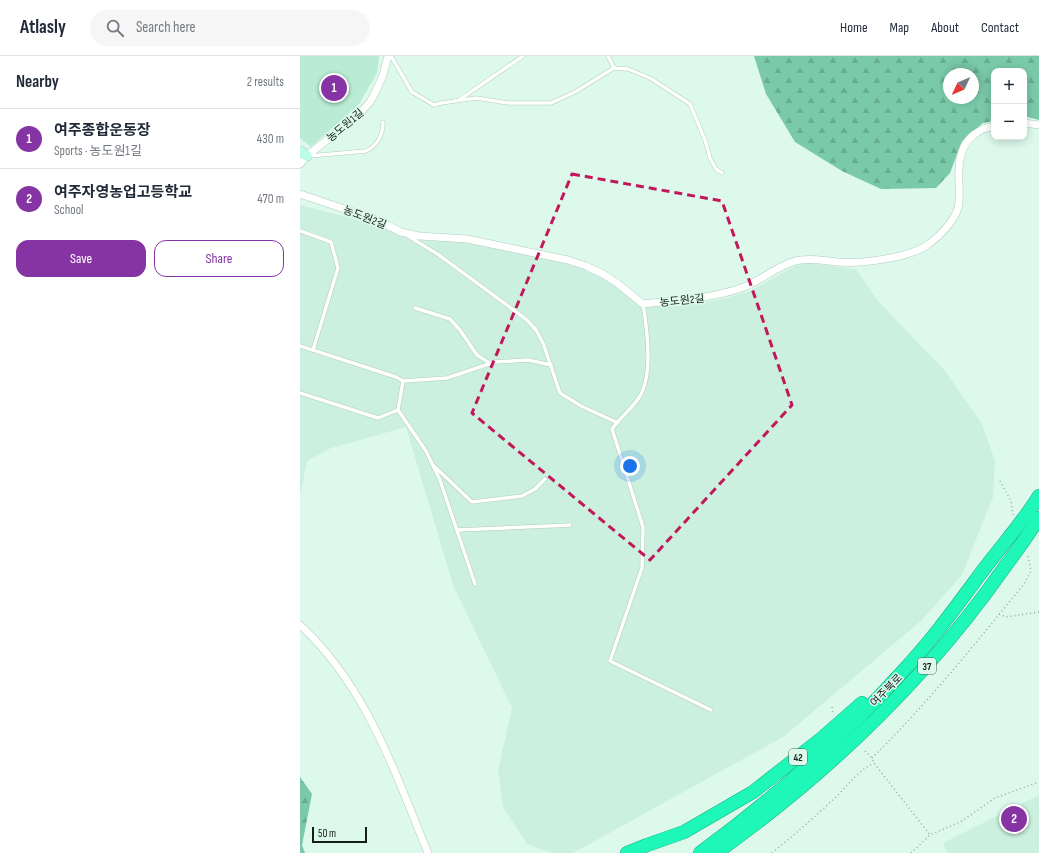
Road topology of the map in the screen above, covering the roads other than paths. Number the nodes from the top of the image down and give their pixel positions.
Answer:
1 (388, 56) edge
2 (391, 56) edge
3 (523, 56) edge
4 (608, 56) edge
5 (614, 68) junction
6 (458, 101) junction
7 (383, 122) dead end
8 (1027, 123) edge
9 (1039, 125) edge
10 (991, 127) edge
11 (304, 153) edge
12 (300, 164) edge
13 (722, 173) dead end
14 (300, 194) edge
15 (300, 231) edge
16 (402, 232) junction
17 (643, 304) junction
18 (415, 308) dead end
19 (300, 346) edge
20 (312, 350) junction
21 (491, 364) junction
22 (551, 365) junction
23 (403, 381) junction
24 (300, 394) edge
25 (398, 410) junction
26 (616, 422) junction
27 (432, 464) junction
28 (545, 479) dead end
29 (1039, 496) edge
30 (1039, 518) edge
31 (570, 525) dead end
32 (457, 530) junction
33 (474, 584) dead end
34 (943, 624) junction
35 (300, 625) edge
36 (712, 710) dead end
37 (428, 853) edge
38 (627, 853) edge
39 (700, 853) edge
40 (716, 853) edge

1 - 11 street, 농도원1길
2 - 6 lane
3 - 6 lane
4 - 5 lane
5 - 6 lane
5 - 13 lane
7 - 11 lane
8 - 9 street
10 - 17 street, 농도원2길
11 - 12 street, 농도원1길
14 - 16 street, 농도원2길
15 - 20 lane
16 - 17 street, 농도원2길
16 - 22 lane
17 - 26 lane
18 - 21 lane
19 - 20 lane
20 - 23 lane
21 - 22 lane
21 - 23 lane
22 - 26 lane
23 - 25 lane
24 - 25 lane
25 - 27 lane
26 - 36 lane
27 - 28 lane
27 - 32 lane
29 - 34 highway, 여주북로 / 37
30 - 40 highway, 여주북로 / 37
31 - 32 lane
32 - 33 lane
34 - 38 highway, 42
34 - 39 highway, 여주북로 / 37
35 - 37 street

